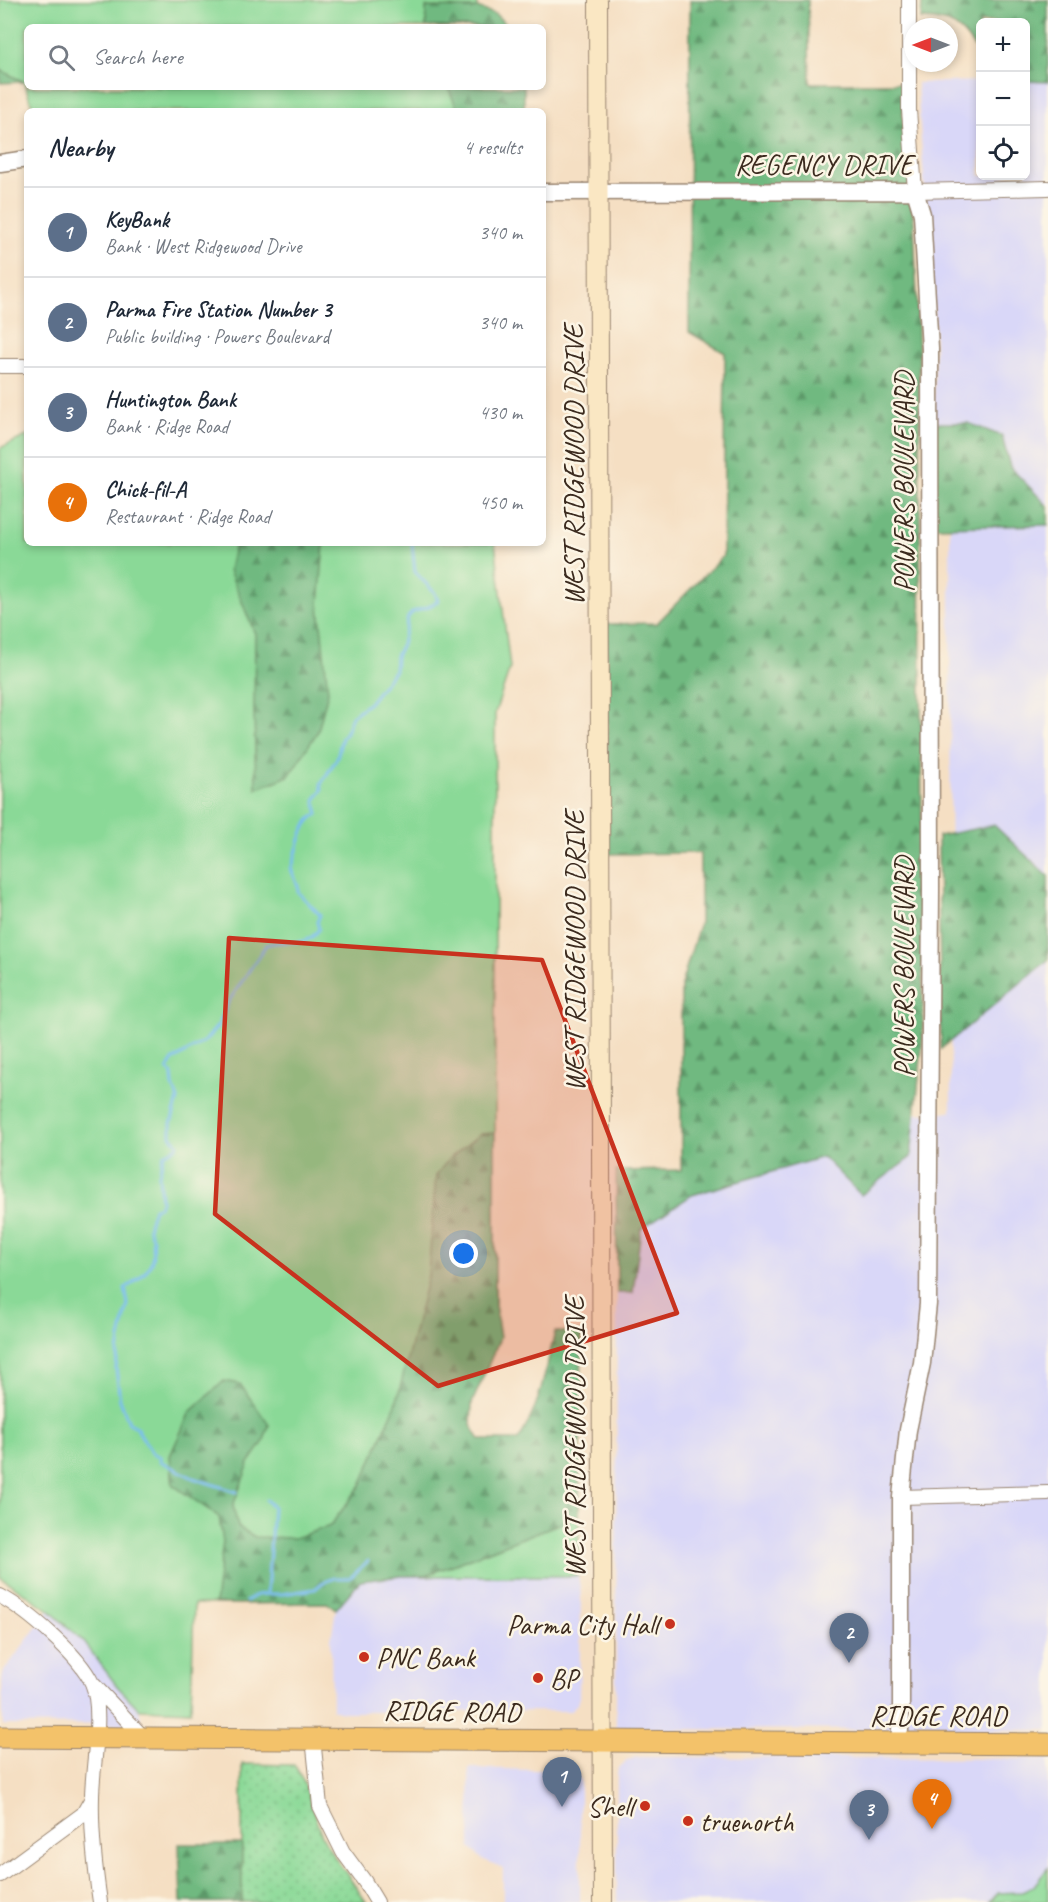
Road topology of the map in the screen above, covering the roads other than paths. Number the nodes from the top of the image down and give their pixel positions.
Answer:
1 (598, 0) edge
2 (909, 0) edge
3 (24, 159) edge
4 (0, 163) edge
5 (1048, 188) edge
6 (915, 191) junction
7 (546, 192) edge
8 (599, 192) junction
9 (0, 366) edge
10 (24, 366) edge
11 (1048, 1493) edge
12 (901, 1497) junction
13 (0, 1596) edge
14 (93, 1684) junction
15 (0, 1737) edge
16 (96, 1738) junction
17 (144, 1738) junction
18 (313, 1738) junction
19 (601, 1742) junction
20 (899, 1743) junction
21 (1048, 1744) edge
22 (92, 1800) junction
23 (0, 1875) edge
24 (100, 1902) edge
25 (376, 1902) edge
26 (603, 1902) edge

1 - 8 main road, WEST RIDGEWOOD DRIVE
2 - 6 street
3 - 4 street
5 - 6 street, REGENCY DRIVE
6 - 8 street, REGENCY DRIVE
6 - 12 street, POWERS BOULEVARD
7 - 8 street, REGENCY DRIVE
8 - 19 main road, WEST RIDGEWOOD DRIVE
9 - 10 street
11 - 12 street
12 - 20 street, POWERS BOULEVARD
13 - 14 street
14 - 16 street
14 - 17 street
15 - 16 main road, RIDGE ROAD
16 - 17 main road, RIDGE ROAD
16 - 22 street
17 - 18 main road, RIDGE ROAD
18 - 19 main road, RIDGE ROAD
18 - 25 street
19 - 20 main road, RIDGE ROAD
19 - 26 main road, WEST RIDGEWOOD DRIVE
20 - 21 main road, RIDGE ROAD
22 - 23 street
22 - 24 street

